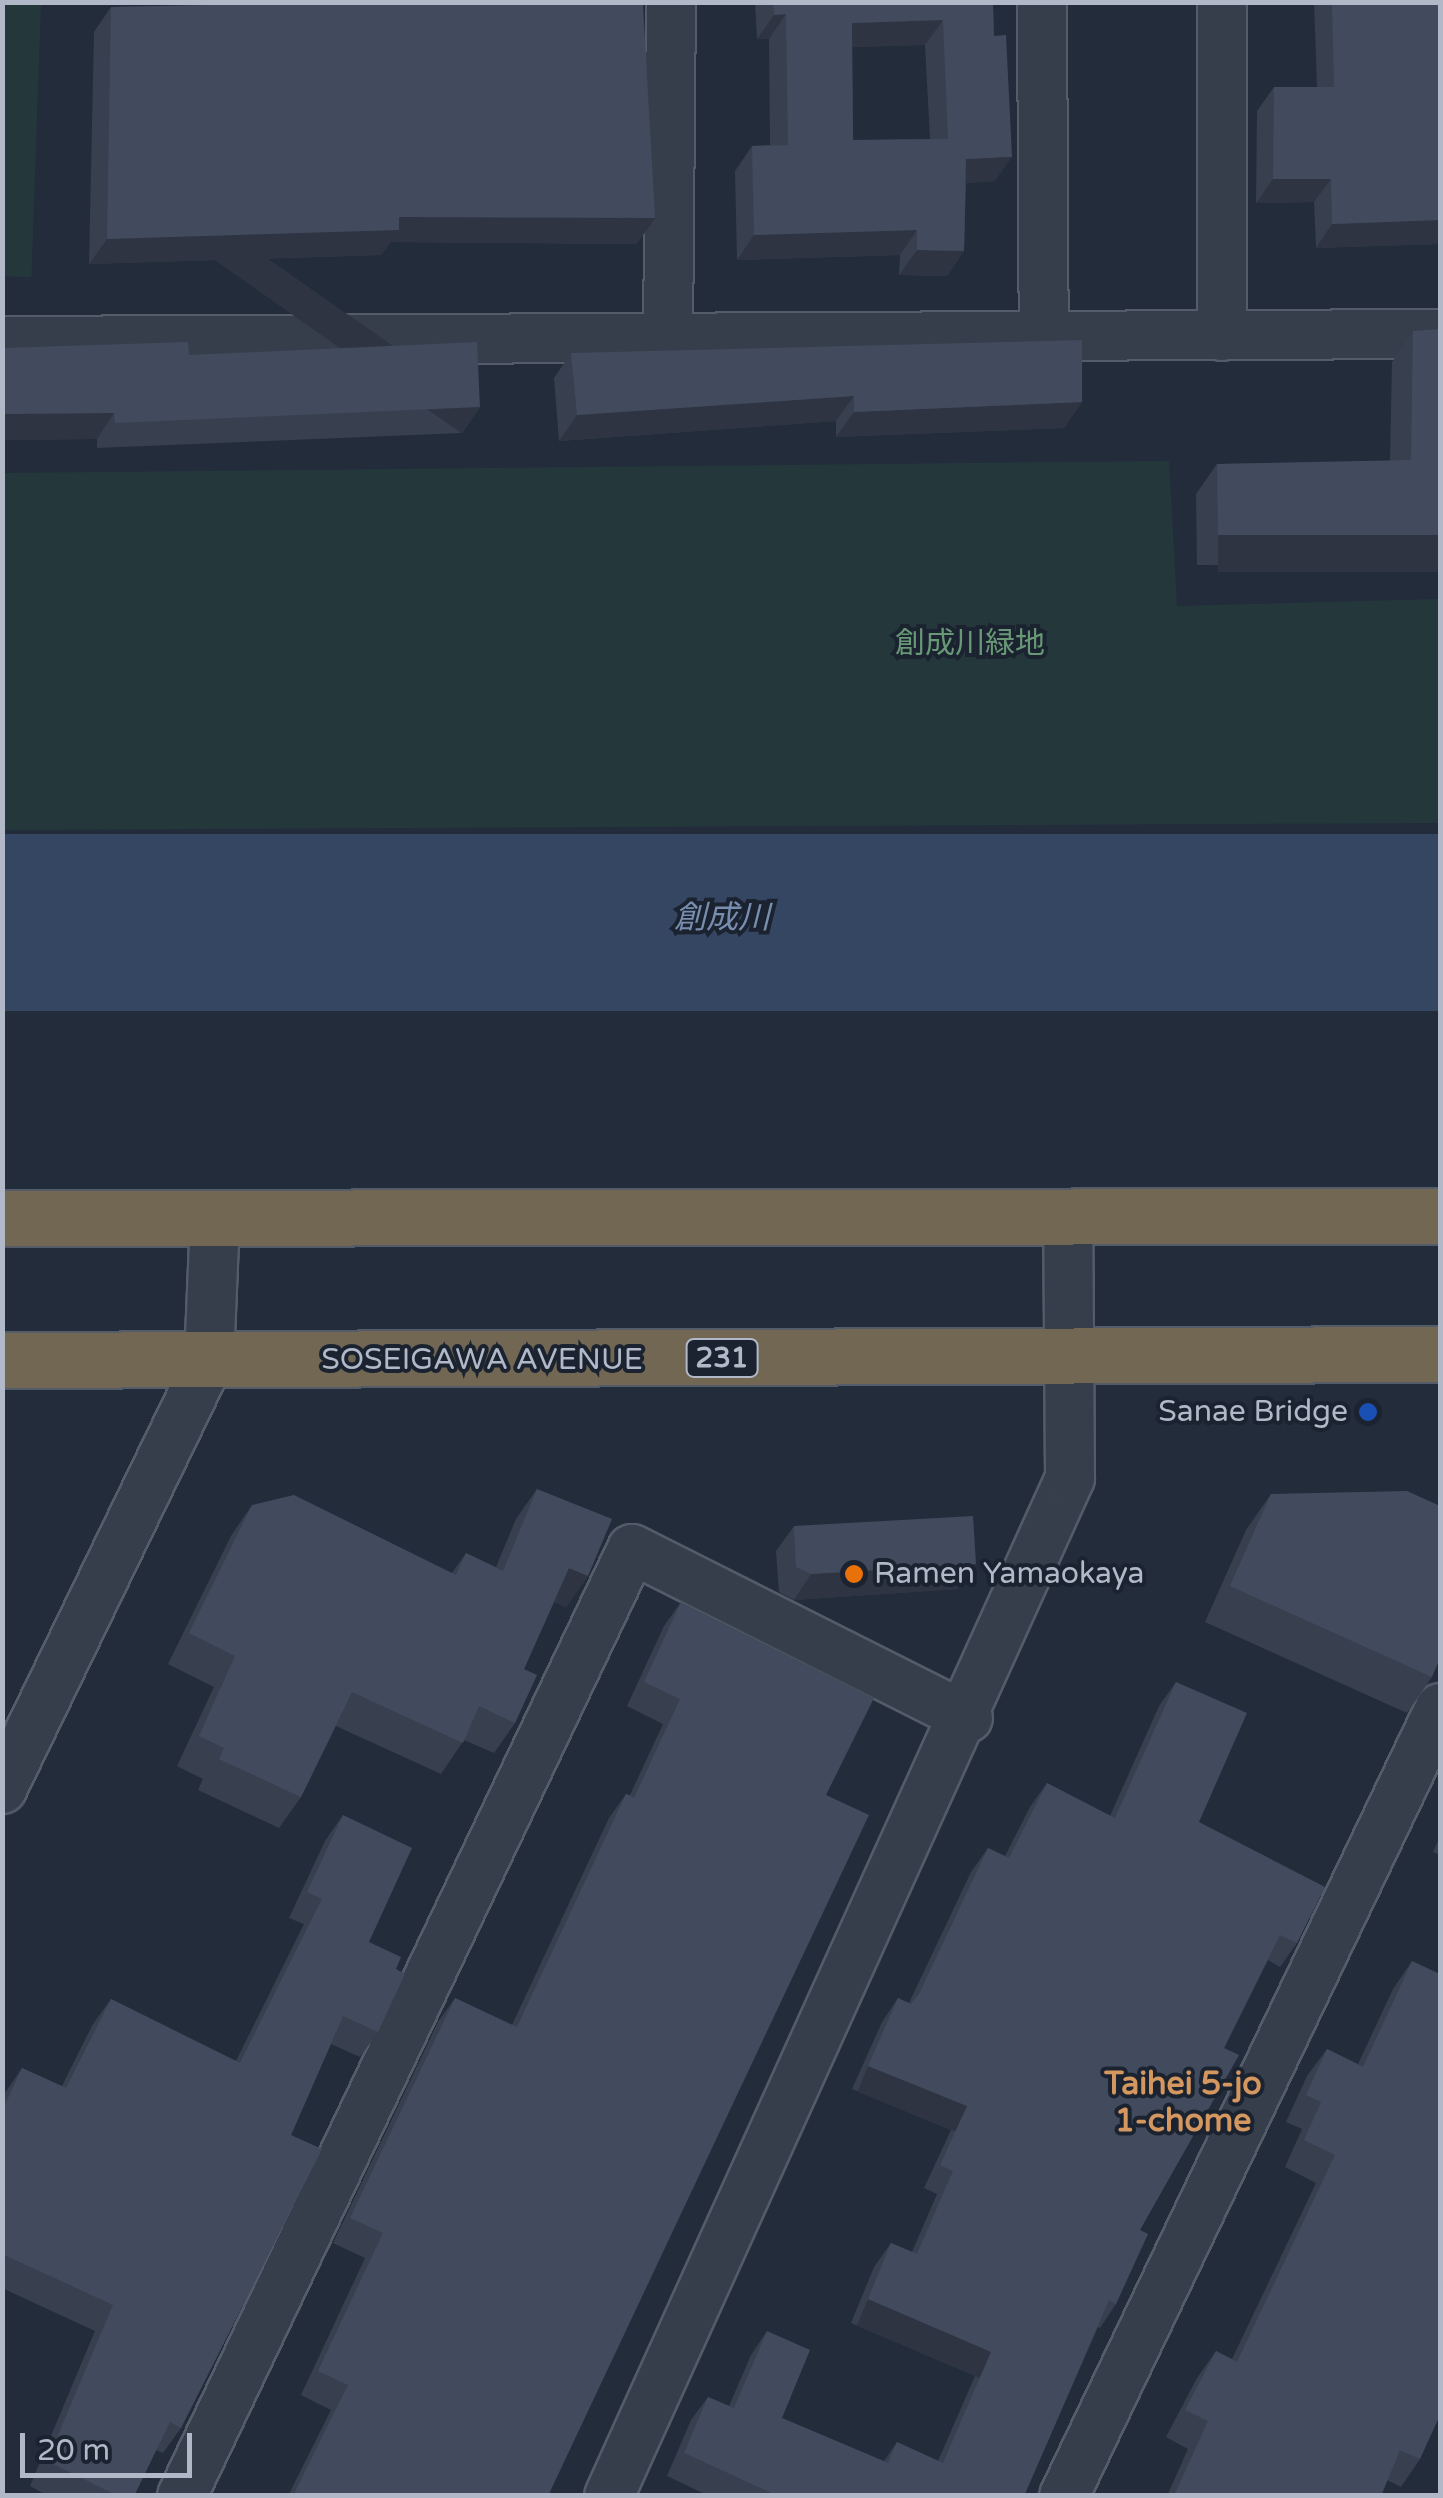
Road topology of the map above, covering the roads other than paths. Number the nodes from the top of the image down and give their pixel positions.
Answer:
1 (671, 2) edge
2 (1042, 2) edge
3 (1222, 2) edge
4 (1440, 334) edge
5 (1222, 336) junction
6 (1044, 338) junction
7 (2, 341) edge
8 (668, 341) junction
9 (1068, 1216) junction
10 (1440, 1216) edge
11 (2, 1218) edge
12 (214, 1218) junction
13 (1440, 1354) edge
14 (1072, 1356) junction
15 (2, 1360) edge
16 (209, 1361) junction
17 (1440, 1708) edge
18 (968, 1718) junction
19 (2, 1789) edge
20 (182, 2496) edge
21 (608, 2496) edge
22 (1064, 2496) edge

1 - 8 street
2 - 6 street
3 - 5 street
4 - 5 street
5 - 6 street
6 - 8 street
7 - 8 street
9 - 10 highway
9 - 12 highway
9 - 14 street
11 - 12 highway
12 - 16 street
13 - 14 highway, SOSEIGAWA AVENUE / 231
14 - 16 highway, SOSEIGAWA AVENUE / 231
14 - 18 street
15 - 16 highway, SOSEIGAWA AVENUE / 231
16 - 19 street
17 - 22 street
18 - 20 street
18 - 21 street

